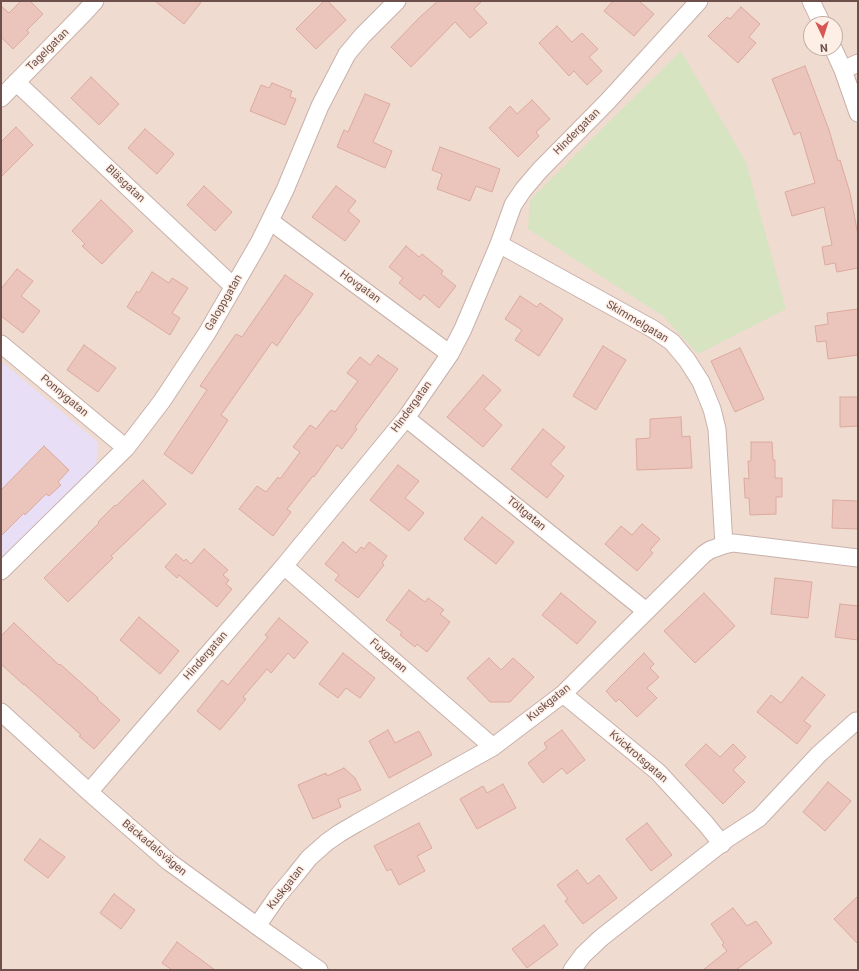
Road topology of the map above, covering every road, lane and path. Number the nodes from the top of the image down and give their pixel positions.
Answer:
1 (95, 1) edge
2 (397, 1) edge
3 (699, 1) edge
4 (811, 1) edge
5 (818, 16) edge
6 (841, 56) edge
7 (851, 66) edge
8 (16, 82) junction
9 (1, 98) edge
10 (858, 113) edge
11 (270, 221) junction
12 (499, 244) junction
13 (234, 286) junction
14 (1, 344) edge
15 (450, 354) junction
16 (406, 418) junction
17 (126, 448) junction
18 (724, 545) junction
19 (858, 558) edge
20 (284, 566) junction
21 (1, 571) edge
22 (646, 611) junction
23 (563, 694) junction
24 (1, 712) edge
25 (856, 721) dead end
26 (493, 747) junction
27 (89, 792) junction
28 (722, 844) junction
29 (256, 926) junction
30 (319, 970) edge
31 (572, 970) edge

1 - 8 street, Tagelgatan
2 - 11 street, Galoppgatan
3 - 12 street, Hindergatan
4 - 5 street
6 - 7 street
7 - 10 street
8 - 9 street, Tagelgatan
8 - 13 street, Bläsgatan
11 - 13 street, Galoppgatan
11 - 15 street, Hovgatan
12 - 15 street, Hindergatan
12 - 18 street, Skimmelgatan
13 - 17 street, Galoppgatan
14 - 17 street, Ponnygatan
15 - 16 street, Hindergatan
16 - 20 street, Hindergatan
16 - 22 street, Töltgatan
17 - 21 street, Galoppgatan
18 - 19 street, Kuskgatan
18 - 22 street, Kuskgatan
20 - 26 street, Fuxgatan
20 - 27 street, Hindergatan
22 - 23 street, Kuskgatan
23 - 26 street, Kuskgatan
23 - 28 street, Kvickrotsgatan
24 - 27 street, Bäckadalsvägen
25 - 28 street
26 - 29 street, Kuskgatan
27 - 29 street, Bäckadalsvägen
28 - 31 street
29 - 30 street, Bäckadalsvägen

